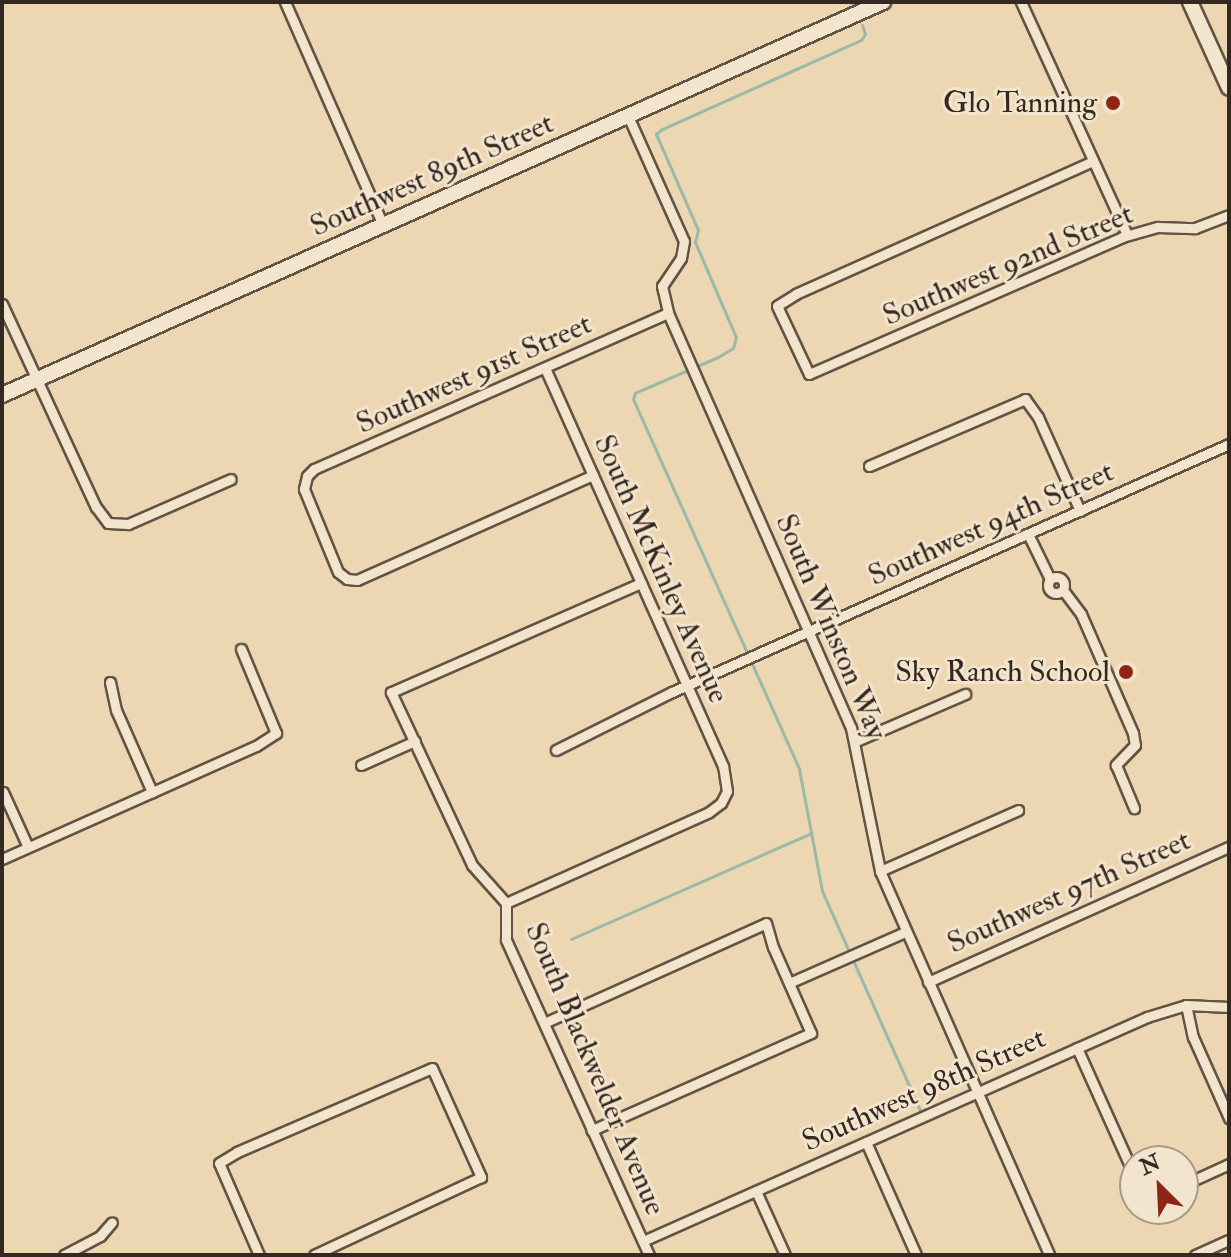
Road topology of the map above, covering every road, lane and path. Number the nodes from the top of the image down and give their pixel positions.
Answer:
1 (285, 2) edge
2 (883, 2) edge
3 (1021, 2) edge
4 (1190, 2) edge
5 (1229, 88) edge
6 (628, 116) junction
7 (1093, 161) junction
8 (1229, 215) edge
9 (383, 225) junction
10 (1127, 235) junction
11 (2, 304) edge
12 (668, 313) junction
13 (545, 368) junction
14 (37, 379) junction
15 (2, 395) edge
16 (1229, 444) edge
17 (869, 466) dead end
18 (593, 475) junction
19 (231, 479) dead end
20 (1080, 511) junction
21 (1028, 534) junction
22 (641, 583) junction
23 (809, 632) junction
24 (241, 649) dead end
25 (110, 682) dead end
26 (687, 685) junction
27 (965, 694) dead end
28 (415, 741) junction
29 (856, 741) junction
30 (556, 750) dead end
31 (361, 765) dead end
32 (3, 792) edge
33 (152, 792) junction
34 (1134, 808) dead end
35 (1018, 810) dead end
36 (28, 847) junction
37 (1229, 847) edge
38 (2, 859) edge
39 (880, 871) junction
40 (506, 903) junction
41 (905, 932) junction
42 (928, 982) junction
43 (789, 983) junction
44 (1186, 1005) junction
45 (1229, 1007) edge
46 (544, 1023) junction
47 (1077, 1048) junction
48 (977, 1092) junction
49 (1229, 1118) edge
50 (592, 1130) junction
51 (866, 1142) junction
52 (1121, 1145) edge
53 (1229, 1164) edge
54 (1199, 1178) edge
55 (756, 1191) junction
56 (112, 1222) dead end
57 (1229, 1240) edge
58 (643, 1241) junction
59 (64, 1255) edge
60 (259, 1255) edge
61 (314, 1255) edge
62 (649, 1255) edge
63 (785, 1255) edge
64 (916, 1255) edge
65 (1049, 1255) edge
66 (1195, 1255) edge

1 - 9 street
2 - 6 main road, Southwest 89th Street
3 - 7 street
4 - 5 main road
6 - 9 main road, Southwest 89th Street
6 - 12 street, South Winston Way
7 - 10 street
7 - 10 street, Southwest 92nd Street
8 - 10 street, Southwest 92nd Street
9 - 14 main road, Southwest 89th Street
11 - 14 street
12 - 13 street, Southwest 91st Street
12 - 23 street, South Winston Way
13 - 18 street, South McKinley Avenue
13 - 18 street, Southwest 91st Street
14 - 15 main road, Southwest 89th Street
14 - 19 street
16 - 20 street, Southwest 94th Street
17 - 20 street
18 - 22 street, South McKinley Avenue
20 - 21 street, Southwest 94th Street
21 - 23 street, Southwest 94th Street
21 - 34 street
22 - 26 street, South McKinley Avenue
22 - 28 street, South Blackwelder Avenue
23 - 26 street, Southwest 94th Street
23 - 29 street, South Winston Way
24 - 33 street
25 - 33 street
26 - 30 street, Southwest 94th Street
26 - 40 street, South McKinley Avenue
27 - 29 street
28 - 31 street
28 - 40 street, South Blackwelder Avenue
29 - 39 street, South Winston Way
32 - 36 street
33 - 36 street
35 - 39 street
36 - 38 street
37 - 42 street, Southwest 97th Street
39 - 41 street, South Winston Way
40 - 46 street, South Blackwelder Avenue
41 - 42 street, South Winston Way
41 - 43 street, Southwest 97th Street
42 - 48 street, South Winston Way
43 - 46 street
43 - 50 street
44 - 45 street, Southwest 98th Street
44 - 47 street, Southwest 98th Street
44 - 49 street
46 - 50 street, South Blackwelder Avenue
47 - 48 street, Southwest 98th Street
47 - 52 street
48 - 51 street, Southwest 98th Street
48 - 65 street, South Winston Way
50 - 58 street, South Blackwelder Avenue
51 - 55 street, Southwest 98th Street
51 - 64 street
53 - 54 street
55 - 58 street, Southwest 98th Street
55 - 63 street
56 - 59 street
57 - 66 street
58 - 62 street, South Blackwelder Avenue
60 - 61 street

